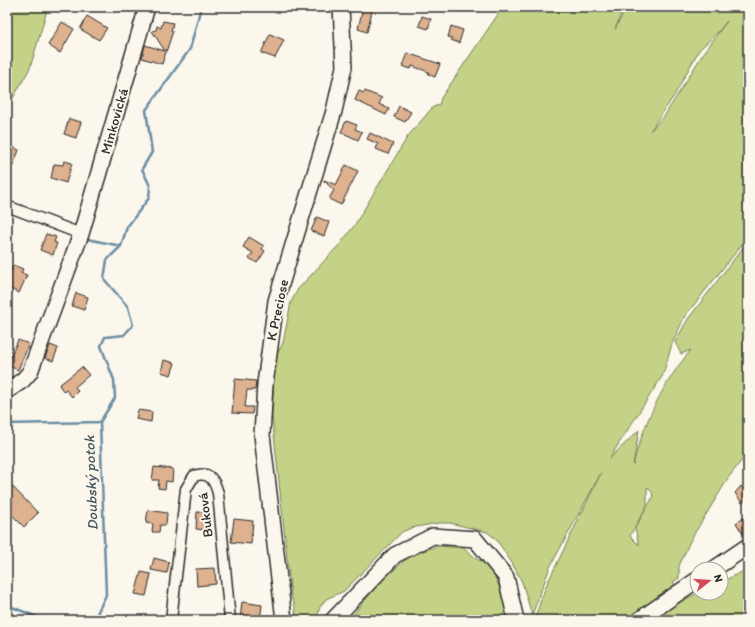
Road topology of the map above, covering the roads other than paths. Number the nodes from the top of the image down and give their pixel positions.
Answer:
1 (147, 7) edge
2 (341, 7) edge
3 (7, 206) edge
4 (81, 234) junction
5 (7, 392) edge
6 (748, 546) edge
7 (726, 561) edge
8 (689, 586) edge
9 (171, 620) edge
10 (230, 620) edge
11 (284, 620) edge
12 (333, 620) edge
13 (516, 620) edge
14 (639, 620) edge

1 - 4 street, Minkovická
2 - 11 street, K Preciose
3 - 4 street
4 - 5 street, Minkovická
6 - 7 street
8 - 14 street
9 - 10 street, Buková
12 - 13 street

